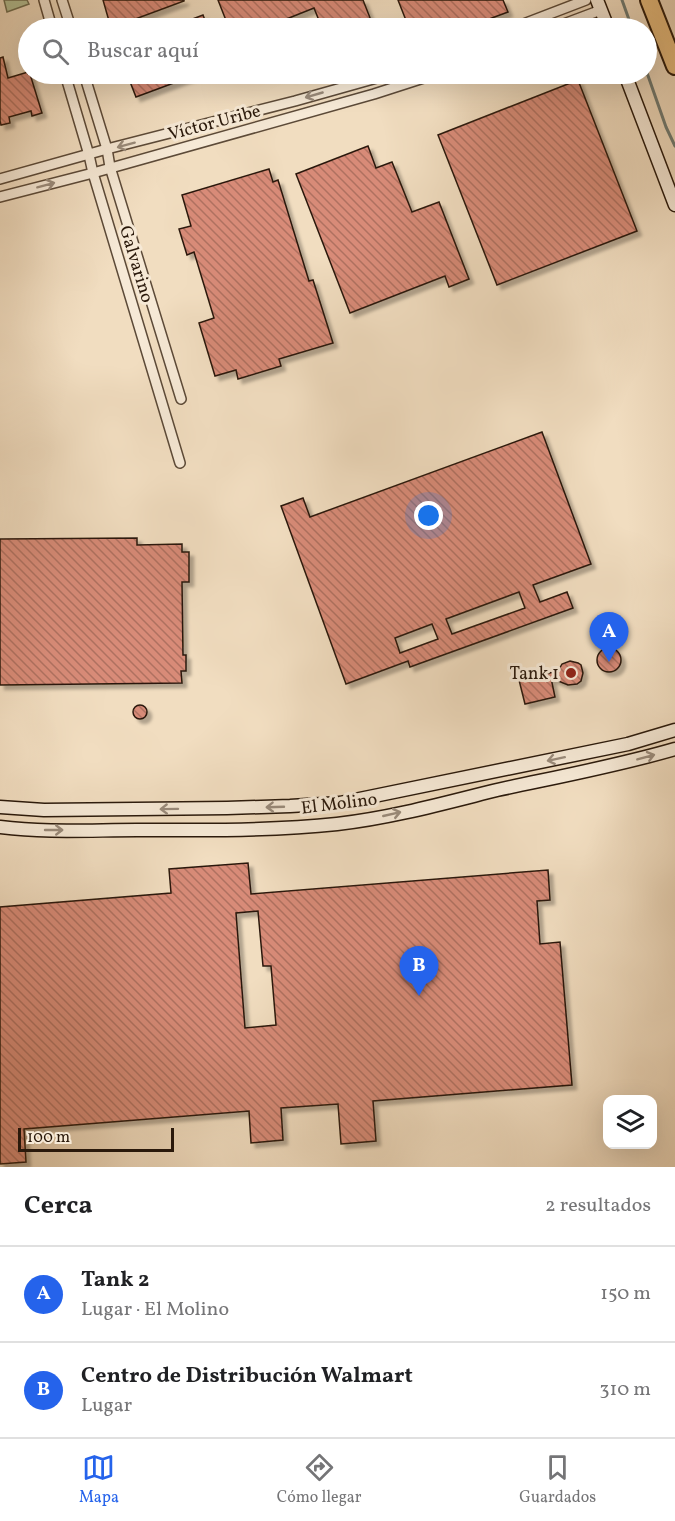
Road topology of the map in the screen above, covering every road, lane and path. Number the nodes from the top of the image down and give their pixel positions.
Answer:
1 (44, 0) edge
2 (62, 0) edge
3 (586, 0) edge
4 (649, 0) edge
5 (599, 5) edge
6 (49, 18) edge
7 (68, 18) edge
8 (539, 18) edge
9 (573, 18) edge
10 (656, 18) edge
11 (657, 20) edge
12 (675, 66) edge
13 (68, 84) edge
14 (87, 84) edge
15 (354, 84) edge
16 (372, 84) edge
17 (405, 84) edge
18 (629, 84) edge
19 (374, 94) junction
20 (107, 149) junction
21 (89, 155) junction
22 (110, 167) junction
23 (93, 173) junction
24 (0, 179) edge
25 (0, 197) edge
26 (675, 205) edge
27 (165, 347) junction
28 (146, 353) junction
29 (181, 399) dead end
30 (180, 463) dead end
31 (675, 730) edge
32 (675, 749) edge
33 (337, 803) junction
34 (0, 807) edge
35 (95, 810) junction
36 (335, 825) junction
37 (0, 827) edge
38 (95, 830) junction

1 - 6 street
2 - 7 street
3 - 8 street
4 - 10 highway
5 - 9 street
11 - 12 highway
13 - 21 street, Galvarino
14 - 20 street, Galvarino
15 -> 20 street, Víctor Uribe
16 - 19 street
17 - 19 street, Víctor Uribe
18 - 26 street
19 - 22 street, Víctor Uribe
20 - 21 street, Víctor Uribe
20 - 22 street, Galvarino
21 - 23 street, Galvarino
21 - 24 street, Víctor Uribe
22 - 23 street, Víctor Uribe
22 - 27 street, Galvarino
25 -> 23 street, Víctor Uribe
23 - 28 street, Galvarino
27 - 28 street
27 - 29 street, Galvarino
28 - 30 street, Galvarino
31 -> 33 street, El Molino
36 -> 32 street, El Molino
33 -> 35 street, El Molino
33 - 36 street
34 - 35 street, El Molino
35 - 38 street
36 - 38 street, El Molino
37 -> 38 street, El Molino

